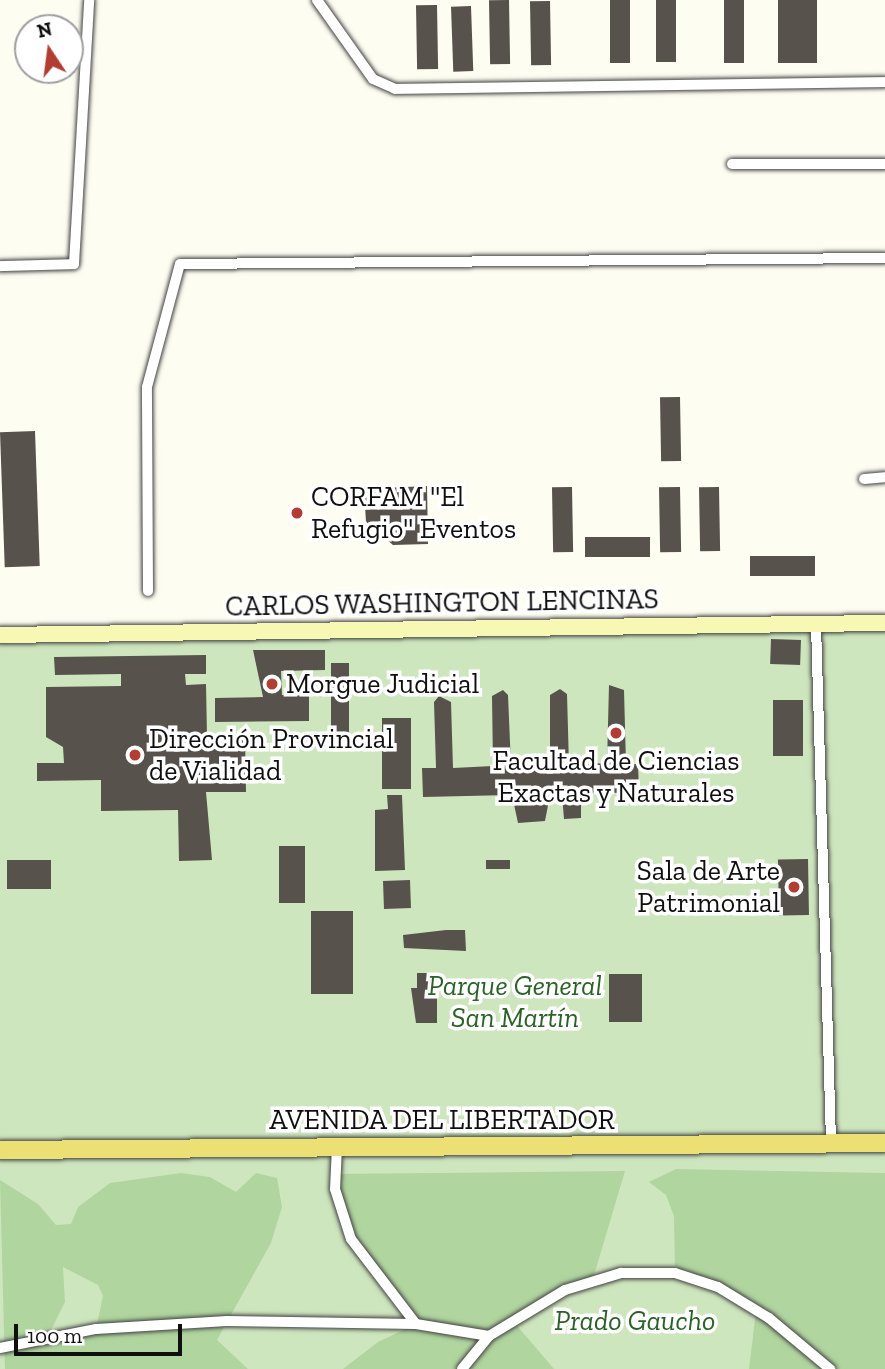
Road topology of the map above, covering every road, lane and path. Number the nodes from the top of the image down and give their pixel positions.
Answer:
1 (89, 0) edge
2 (317, 0) edge
3 (885, 82) edge
4 (732, 164) dead end
5 (885, 164) edge
6 (885, 258) edge
7 (0, 266) edge
8 (885, 477) edge
9 (864, 479) dead end
10 (148, 591) dead end
11 (885, 623) edge
12 (816, 624) junction
13 (0, 635) edge
14 (831, 1143) junction
15 (885, 1143) edge
16 (337, 1147) junction
17 (0, 1150) edge
18 (416, 1324) junction
19 (489, 1336) junction
20 (0, 1348) edge
21 (462, 1369) edge
22 (830, 1369) edge

1 - 7 street
2 - 3 street
4 - 5 street
6 - 10 street
8 - 9 street
11 - 12 main road, CARLOS WASHINGTON LENCINAS
12 - 13 main road, CARLOS WASHINGTON LENCINAS
12 - 14 street
14 - 15 main road, AVENIDA DEL LIBERTADOR
14 - 16 main road, AVENIDA DEL LIBERTADOR
16 - 17 main road, AVENIDA DEL LIBERTADOR
16 - 18 street
18 - 19 street
18 - 20 street
19 - 21 street
19 - 22 street

